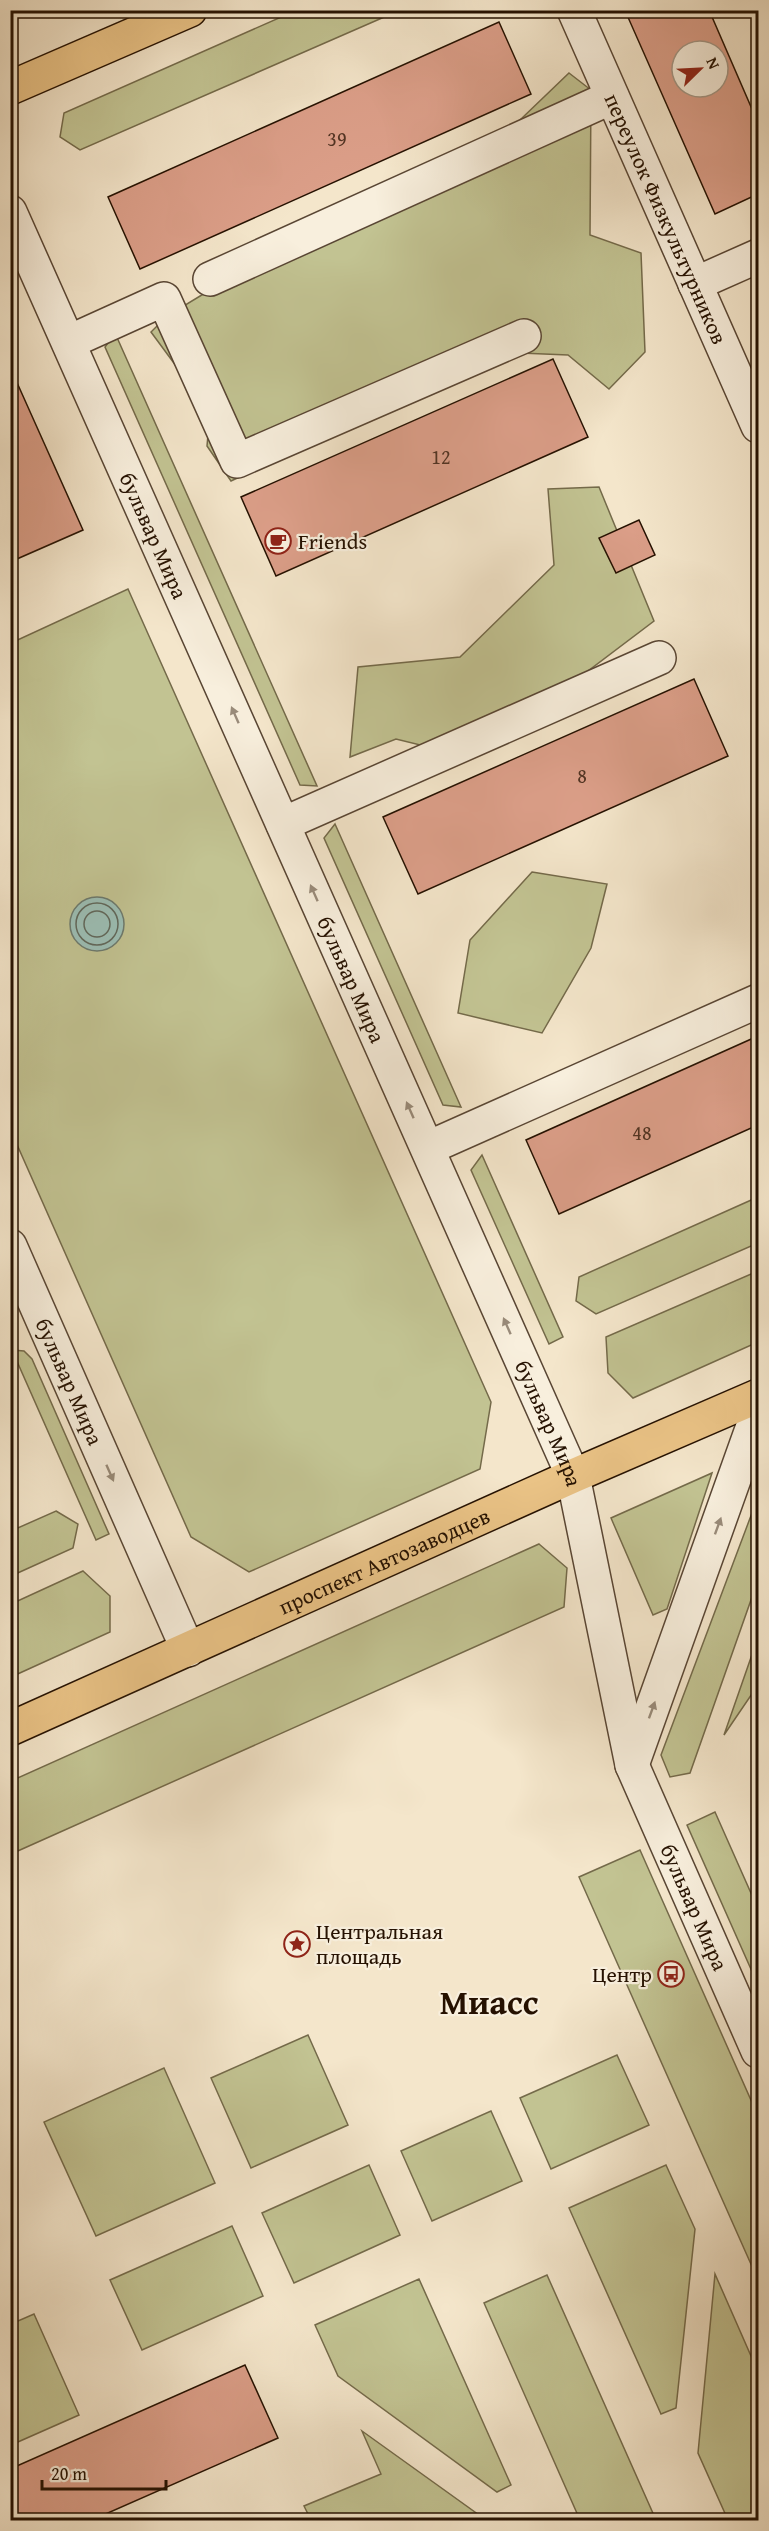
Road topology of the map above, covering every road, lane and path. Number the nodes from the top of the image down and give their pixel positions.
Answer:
1 (190, 10) edge
2 (574, 10) edge
3 (10, 88) edge
4 (612, 97) junction
5 (10, 212) edge
6 (759, 256) edge
7 (210, 279) dead end
8 (695, 284) junction
9 (524, 336) dead end
10 (69, 342) junction
11 (759, 426) edge
12 (659, 658) dead end
13 (283, 824) junction
14 (759, 1001) edge
15 (428, 1149) junction
16 (10, 1246) edge
17 (23, 1309) edge
18 (759, 1396) edge
19 (759, 1412) edge
20 (573, 1476) junction
21 (188, 1650) junction
22 (10, 1729) edge
23 (632, 1765) junction
24 (759, 2051) edge

1 - 3 main road
2 - 4 street, переулок Физкультурников
4 - 7 street
4 - 8 street, переулок Физкультурников
5 - 10 street, бульвар Мира
6 - 8 street
8 - 11 street, переулок Физкультурников
9 - 10 street
13 -> 10 street, бульвар Мира
12 - 13 street
15 -> 13 street, бульвар Мира
14 - 15 street
20 -> 15 street, бульвар Мира
16 - 17 street, бульвар Мира
17 -> 21 street, бульвар Мира
18 - 20 main road, проспект Автозаводцев
23 -> 19 street
20 - 21 main road, проспект Автозаводцев
20 - 23 street, бульвар Мира
21 - 22 main road, проспект Автозаводцев
23 - 24 street, бульвар Мира

